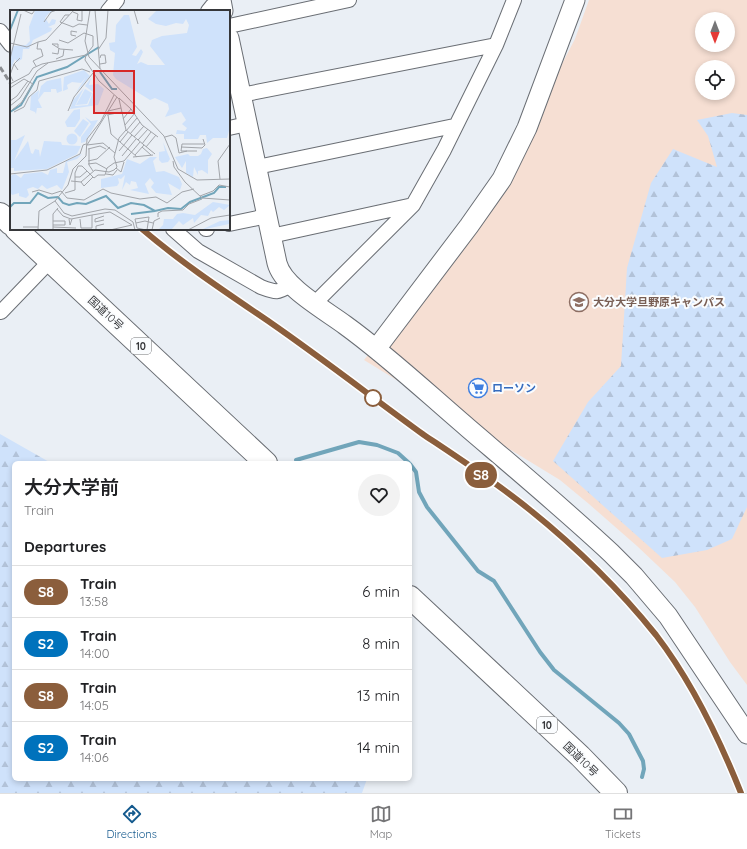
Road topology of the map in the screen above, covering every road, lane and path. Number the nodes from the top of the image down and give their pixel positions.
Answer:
1 (117, 0) edge
2 (349, 0) edge
3 (514, 0) edge
4 (575, 0) edge
5 (109, 10) edge
6 (230, 26) edge
7 (0, 31) edge
8 (230, 43) edge
9 (10, 44) edge
10 (496, 45) junction
11 (241, 95) junction
12 (247, 124) junction
13 (454, 126) junction
14 (230, 128) edge
15 (257, 168) junction
16 (413, 205) junction
17 (0, 214) edge
18 (267, 216) junction
19 (10, 223) edge
20 (230, 224) edge
21 (17, 230) edge
22 (175, 230) edge
23 (271, 236) junction
24 (50, 261) junction
25 (291, 285) junction
26 (315, 303) junction
27 (1, 312) dead end
28 (376, 349) junction
29 (264, 461) edge
30 (412, 599) edge
31 (476, 659) junction
32 (747, 734) edge
33 (600, 793) edge
34 (616, 793) edge

1 - 5 street
2 - 6 street
3 - 10 street
4 - 28 street
7 - 9 street
8 - 11 street
10 - 11 street
10 - 13 street
11 - 12 street
12 - 14 street
12 - 15 street
13 - 15 street
13 - 16 street
15 - 18 street
16 - 23 street
16 - 26 street
17 - 19 highway
18 - 20 street
18 - 23 street
21 - 24 highway, 国道10号 / 10
22 - 25 street
23 - 25 street
24 - 27 street
24 - 29 highway, 国道10号 / 10
25 - 26 street
26 - 28 street
28 - 32 street
30 - 31 highway, 国道10号 / 10
31 - 33 highway, 国道10号 / 10
31 - 34 highway, 国道10号 / 10

